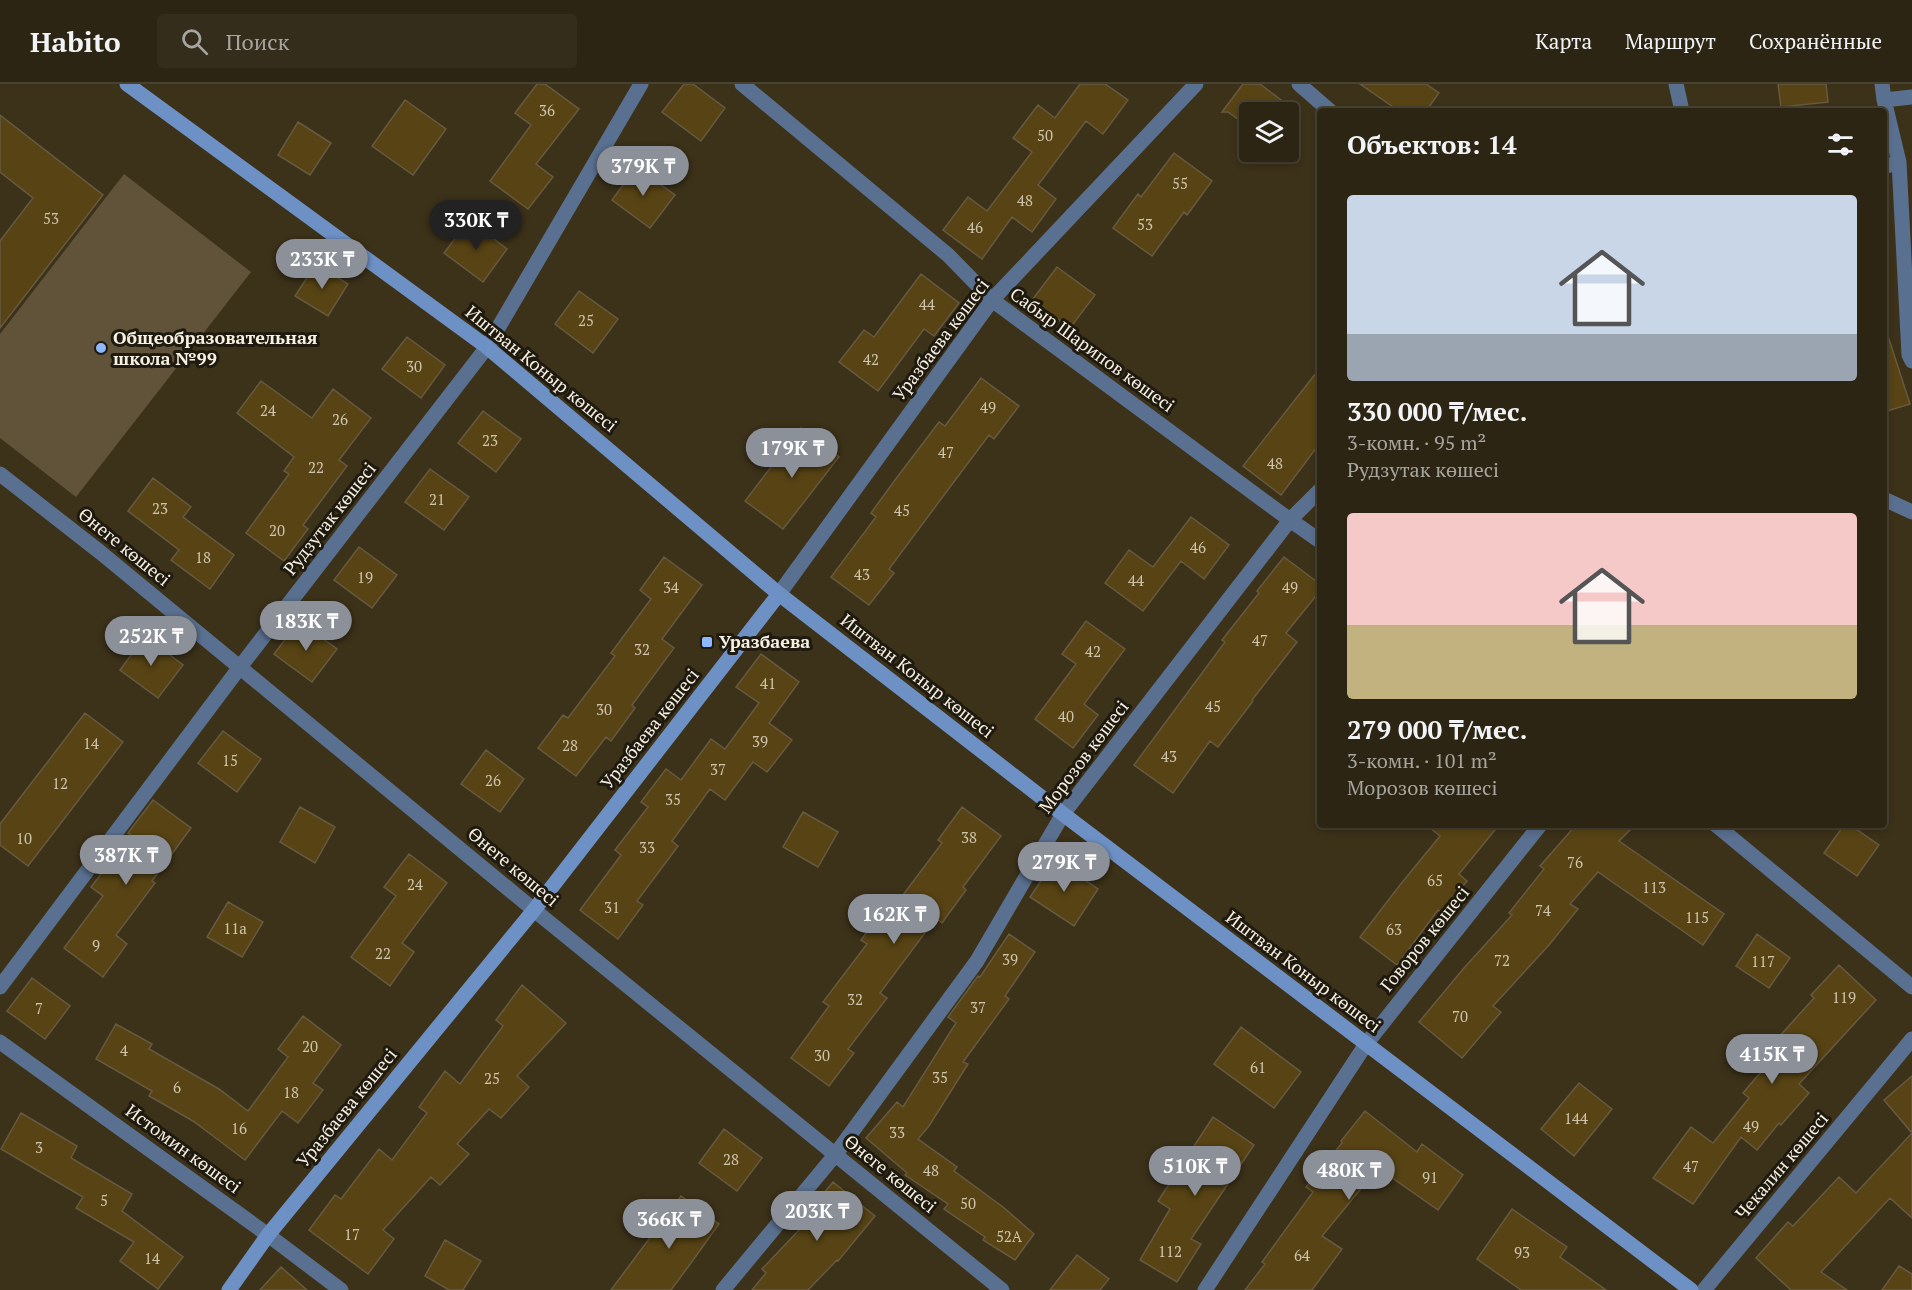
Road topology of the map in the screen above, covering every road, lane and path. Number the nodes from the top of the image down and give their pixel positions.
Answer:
1 (127, 84) edge
2 (641, 84) edge
3 (742, 84) edge
4 (1196, 84) edge
5 (1299, 84) edge
6 (1676, 84) edge
7 (1882, 84) edge
8 (1912, 97) edge
9 (1884, 100) junction
10 (1327, 108) edge
11 (1681, 108) edge
12 (1886, 108) edge
13 (1887, 112) edge
14 (1899, 162) junction
15 (1887, 166) edge
16 (992, 300) junction
17 (487, 347) junction
18 (1910, 358) edge
19 (0, 474) edge
20 (1317, 493) edge
21 (1887, 500) edge
22 (1912, 512) edge
23 (1290, 520) junction
24 (1317, 539) edge
25 (779, 594) junction
26 (240, 667) junction
27 (1063, 814) junction
28 (1538, 828) edge
29 (1720, 828) edge
30 (534, 910) junction
31 (0, 987) edge
32 (1912, 987) edge
33 (1912, 1039) edge
34 (0, 1042) edge
35 (1366, 1044) junction
36 (836, 1155) junction
37 (268, 1235) junction
38 (229, 1290) edge
39 (341, 1290) edge
40 (723, 1290) edge
41 (1002, 1290) edge
42 (1205, 1290) edge
43 (1691, 1290) edge
44 (1704, 1290) edge

1 - 17 street, Иштван Коныр көшесі
2 - 17 street, Рудзутак көшесі
3 - 16 street, Сабыр Шарипов көшесі
4 - 16 street, Уразбаева көшесі
5 - 10 street
6 - 11 street
7 - 9 street
8 - 9 street
9 - 12 street
13 - 14 street
14 - 15 street
14 - 18 street
16 - 23 street, Сабыр Шарипов көшесі
16 - 25 street, Уразбаева көшесі
17 - 25 street, Иштван Коныр көшесі
17 - 26 street, Рудзутак көшесі
19 - 26 street, Өнеге көшесі
20 - 23 street, Морозов көшесі
21 - 22 street
23 - 24 street, Сабыр Шарипов көшесі
23 - 27 street, Морозов көшесі
25 - 27 street, Иштван Коныр көшесі
25 - 30 street, Уразбаева көшесі
26 - 30 street, Өнеге көшесі
26 - 31 street, Рудзутак көшесі
27 - 35 street, Иштван Коныр көшесі
27 - 36 street, Морозов көшесі
28 - 35 street, Говоров көшесі
29 - 32 street
30 - 36 street, Өнеге көшесі
30 - 37 street, Уразбаева көшесі
33 - 44 street, Чекалин көшесі
34 - 37 street, Истомин көшесі
35 - 42 street, Говоров көшесі
35 - 43 street, Иштван Коныр көшесі
36 - 40 street, Морозов көшесі
36 - 41 street, Өнеге көшесі
37 - 38 street, Уразбаева көшесі
37 - 39 street, Истомин көшесі

